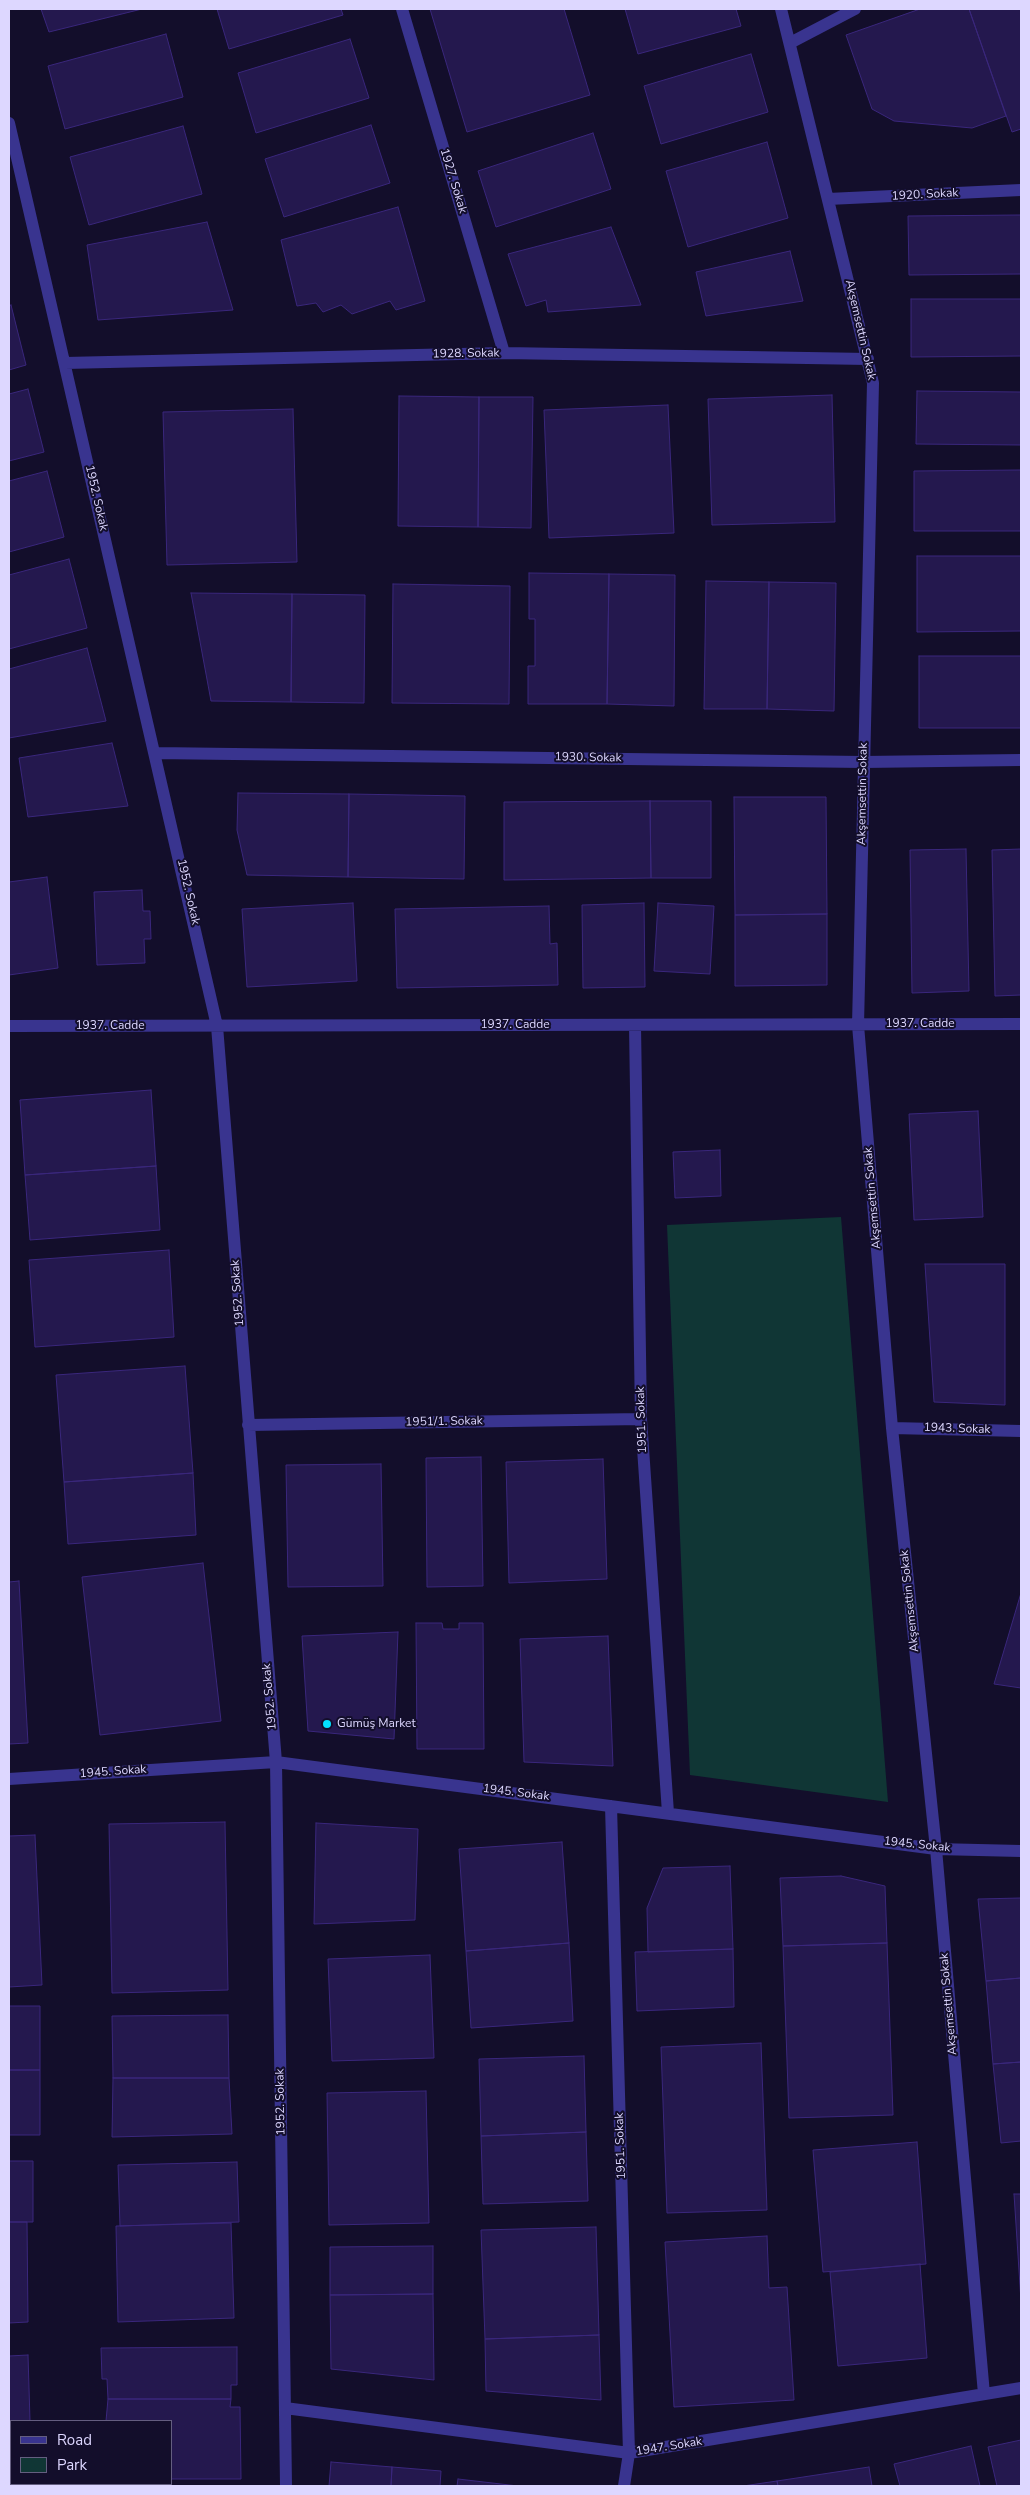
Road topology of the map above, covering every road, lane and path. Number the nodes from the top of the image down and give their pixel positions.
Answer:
1 (402, 9) edge
2 (781, 9) edge
3 (855, 9) edge
4 (790, 43) junction
5 (9, 123) edge
6 (1021, 190) edge
7 (828, 199) junction
8 (504, 353) junction
9 (868, 359) junction
10 (65, 363) junction
11 (156, 753) junction
12 (1021, 760) edge
13 (863, 762) junction
14 (1021, 1024) edge
15 (635, 1025) junction
16 (858, 1025) junction
17 (9, 1026) edge
18 (217, 1026) junction
19 (640, 1419) junction
20 (248, 1425) junction
21 (892, 1428) junction
22 (1021, 1431) edge
23 (276, 1762) junction
24 (9, 1779) edge
25 (611, 1806) junction
26 (668, 1813) junction
27 (936, 1849) junction
28 (1021, 1852) edge
29 (1021, 2388) edge
30 (984, 2394) junction
31 (285, 2408) junction
32 (629, 2453) junction
33 (286, 2486) edge
34 (624, 2486) edge

1 - 8 street, 1927. Sokak
2 - 4 street, Akşemsettin Sokak
3 - 4 street
4 - 7 street, Akşemsettin Sokak
5 - 10 street, 1952. Sokak
6 - 7 street, 1920. Sokak
7 - 9 street, Akşemsettin Sokak
8 - 9 street, 1928. Sokak
8 - 10 street, 1928. Sokak
9 - 13 street, Akşemsettin Sokak
10 - 11 street, 1952. Sokak
11 - 13 street, 1930. Sokak
11 - 18 street, 1952. Sokak
12 - 13 street, 1930. Sokak
13 - 16 street, Akşemsettin Sokak
14 - 16 street, 1937. Cadde
15 - 16 street, 1937. Cadde
15 - 18 street, 1937. Cadde
15 - 19 street, 1951. Sokak
16 - 21 street, Akşemsettin Sokak
17 - 18 street, 1937. Cadde
18 - 20 street, 1952. Sokak
19 - 20 street, 1951/1. Sokak
19 - 26 street, 1951. Sokak
20 - 23 street, 1952. Sokak
21 - 22 street, 1943. Sokak
21 - 27 street, Akşemsettin Sokak
23 - 24 street, 1945. Sokak
23 - 25 street, 1945. Sokak
23 - 31 street, 1952. Sokak
25 - 26 street, 1945. Sokak
25 - 32 street, 1951. Sokak
26 - 27 street, 1945. Sokak
27 - 28 street, 1945. Sokak
27 - 30 street, Akşemsettin Sokak
29 - 30 street, 1947. Sokak
30 - 32 street, 1947. Sokak
31 - 32 street, 1947. Sokak
31 - 33 street, 1952. Sokak
32 - 34 street, 1951. Sokak

